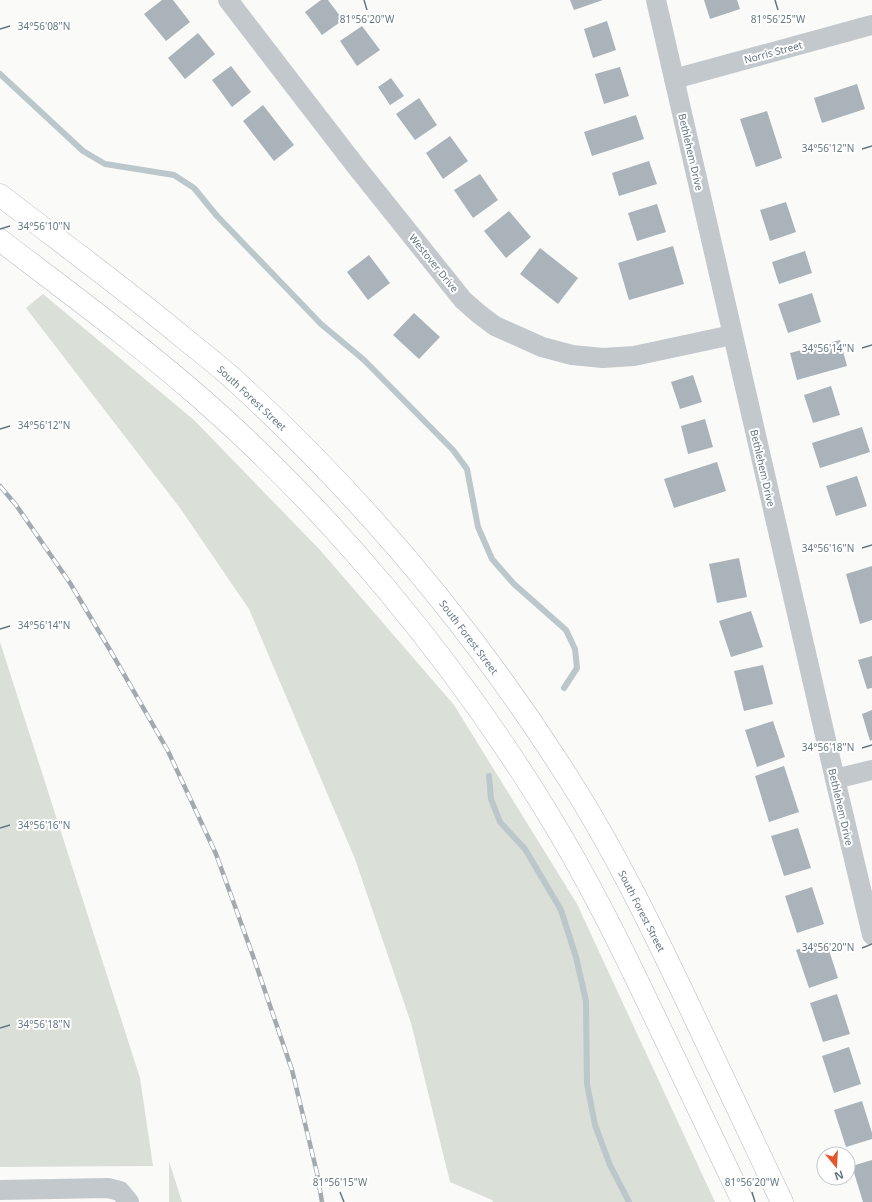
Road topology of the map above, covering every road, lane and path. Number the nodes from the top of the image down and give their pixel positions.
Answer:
1 (228, 0) edge
2 (656, 0) edge
3 (872, 25) edge
4 (674, 78) junction
5 (0, 195) edge
6 (0, 240) edge
7 (732, 335) junction
8 (872, 770) edge
9 (835, 779) junction
10 (872, 935) edge
11 (0, 1190) edge
12 (129, 1202) edge
13 (742, 1202) edge
14 (782, 1202) edge

1 - 7 street, Westover Drive
2 - 4 street, Bethlehem Drive
3 - 4 street, Norris Street
4 - 7 street, Bethlehem Drive
5 - 14 street, South Forest Street
6 - 13 street
7 - 9 street, Bethlehem Drive
8 - 9 street
9 - 10 street, Bethlehem Drive
11 - 12 street

